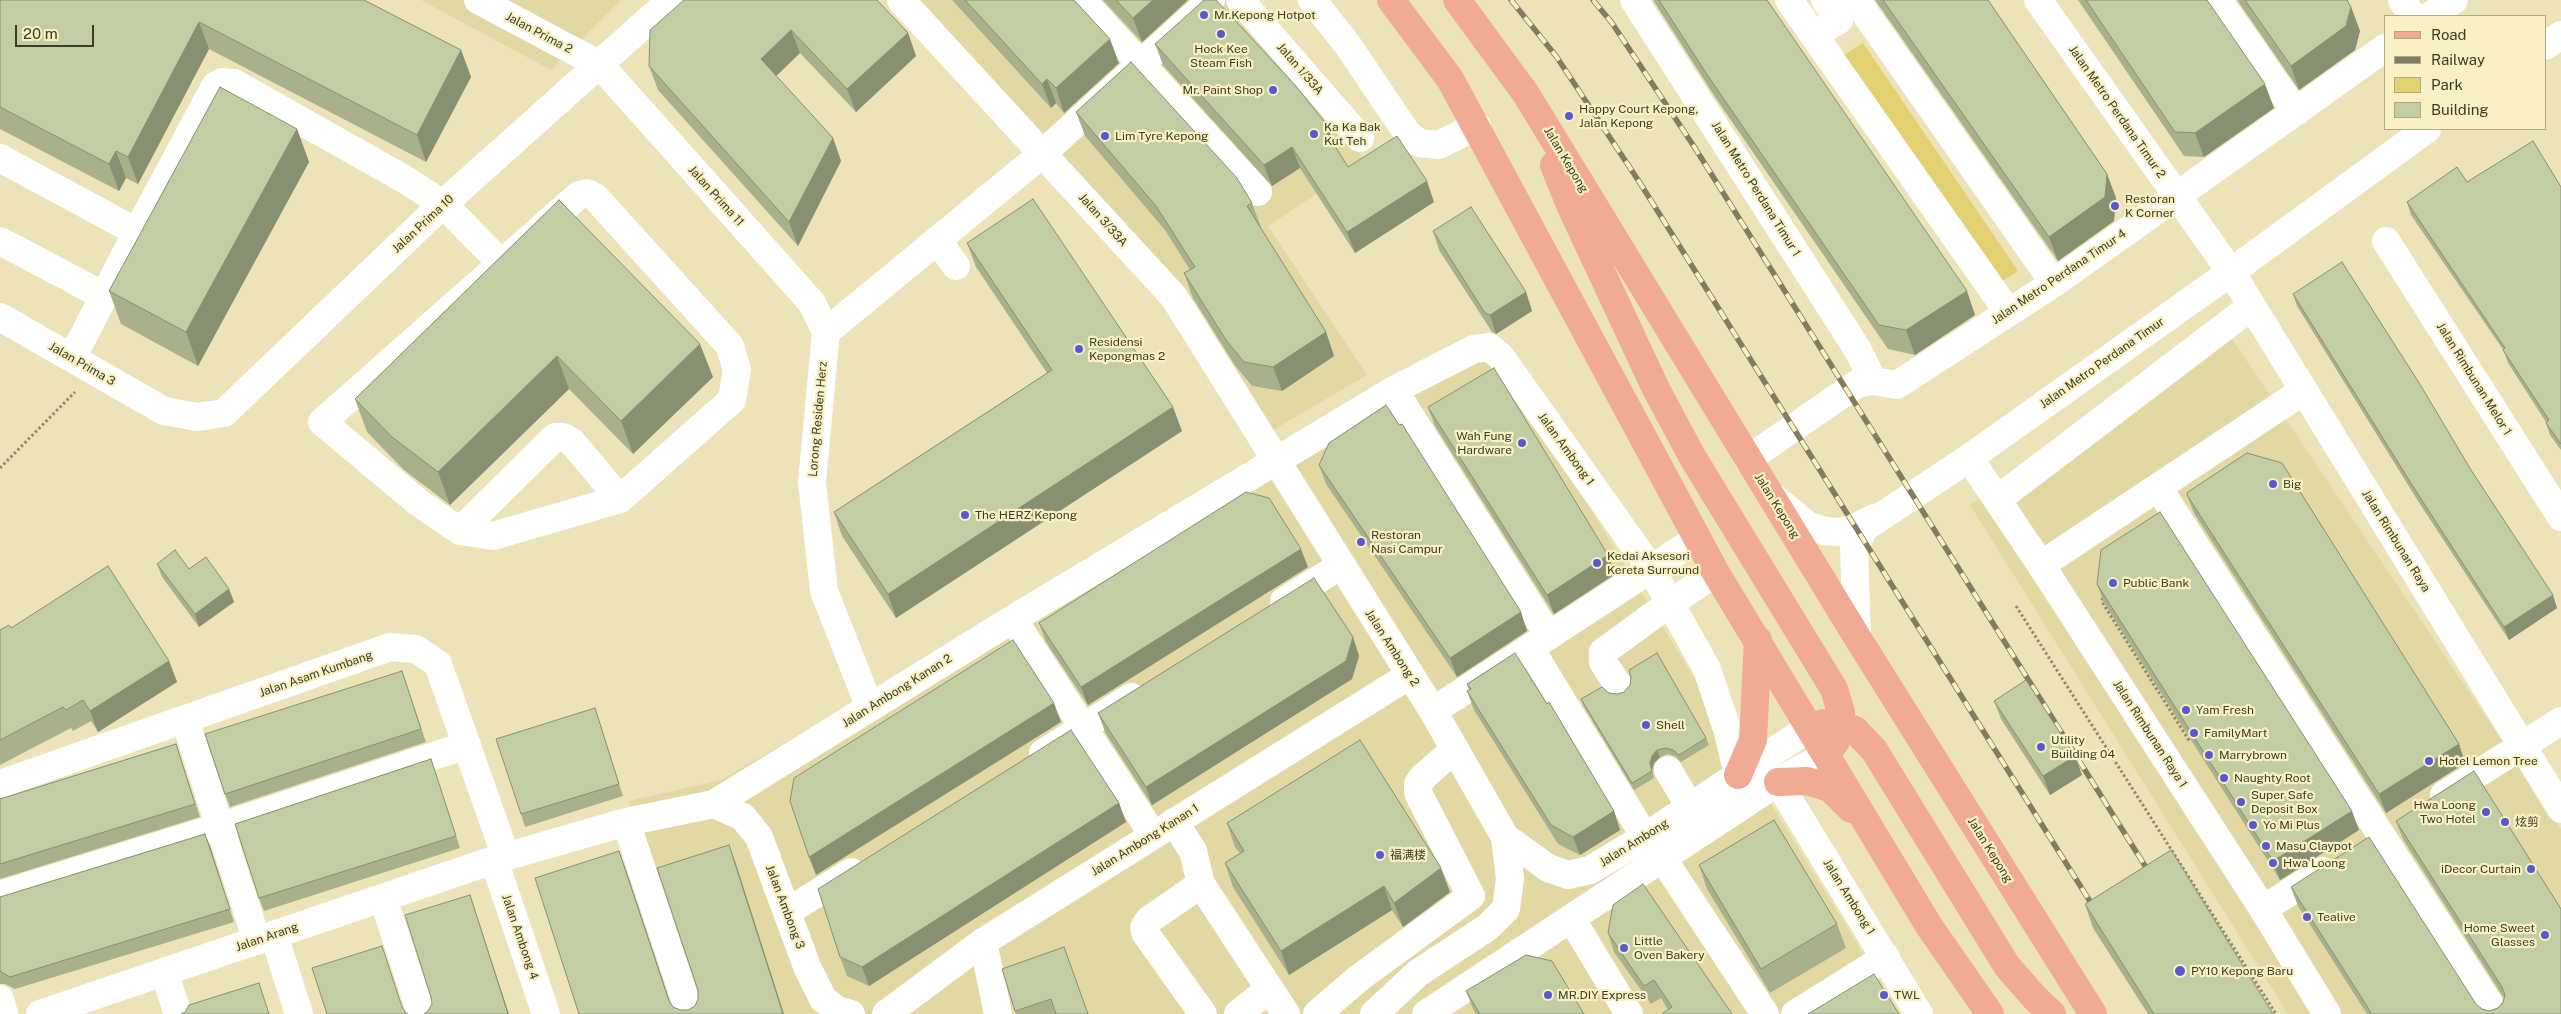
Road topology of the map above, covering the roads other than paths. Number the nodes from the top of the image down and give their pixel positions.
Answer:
1 (478, 0) edge
2 (671, 0) edge
3 (902, 0) edge
4 (1082, 0) edge
5 (1211, 0) edge
6 (1240, 0) edge
7 (1312, 0) edge
8 (1391, 0) edge
9 (1457, 0) edge
10 (1634, 0) edge
11 (1789, 0) edge
12 (1825, 0) edge
13 (1856, 0) edge
14 (2038, 0) edge
15 (2218, 0) edge
16 (2402, 0) edge
17 (2454, 0) edge
18 (2411, 15) edge
19 (2432, 15) edge
20 (1814, 35) junction
21 (2561, 35) edge
22 (2546, 45) edge
23 (2384, 49) edge
24 (1141, 64) junction
25 (600, 65) junction
26 (1526, 94) junction
27 (2296, 112) junction
28 (1477, 126) junction
29 (2426, 130) edge
30 (1360, 138) dead end
31 (1042, 154) junction
32 (0, 158) edge
33 (1258, 192) dead end
34 (2176, 196) junction
35 (443, 204) junction
36 (137, 232) junction
37 (937, 240) junction
38 (0, 241) edge
39 (2386, 241) dead end
40 (502, 264) junction
41 (956, 266) dead end
42 (2231, 272) junction
43 (2054, 283) junction
44 (104, 296) junction
45 (2252, 306) junction
46 (2008, 312) junction
47 (0, 317) edge
48 (826, 332) junction
49 (72, 358) junction
50 (1873, 381) junction
51 (1394, 390) junction
52 (2303, 391) junction
53 (164, 411) joint
54 (1748, 458) junction
55 (1969, 458) junction
56 (1275, 461) junction
57 (2158, 487) junction
58 (1771, 495) junction
59 (620, 499) junction
60 (1998, 499) junction
61 (1887, 512) junction
62 (2561, 517) edge
63 (460, 531) junction
64 (1698, 539) junction
65 (2041, 565) junction
66 (1340, 566) junction
67 (1652, 569) junction
68 (1716, 573) junction
69 (1670, 603) junction
70 (1266, 613) edge
71 (1012, 619) junction
72 (1857, 637) junction
73 (1758, 640) junction
74 (1539, 642) junction
75 (1410, 675) junction
76 (1618, 685) dead end
77 (1149, 686) edge
78 (870, 708) junction
79 (1433, 711) junction
80 (185, 720) junction
81 (2561, 721) edge
82 (1841, 725) junction
83 (1083, 727) junction
84 (1809, 728) junction
85 (467, 745) junction
86 (2521, 746) junction
87 (1455, 749) junction
88 (1826, 755) junction
89 (1024, 764) edge
90 (1668, 770) dead end
91 (1738, 774) junction
92 (1778, 782) junction
93 (0, 784) edge
94 (714, 804) junction
95 (1690, 807) junction
96 (2561, 809) edge
97 (626, 822) junction
98 (219, 827) junction
99 (1164, 829) junction
100 (1872, 829) junction
101 (2381, 835) junction
102 (1505, 837) junction
103 (1646, 837) junction
104 (500, 859) junction
105 (871, 859) edge
106 (1663, 859) junction
107 (1201, 884) junction
108 (0, 894) edge
109 (383, 898) junction
110 (2263, 909) junction
111 (787, 912) junction
112 (1571, 918) junction
113 (265, 938) junction
114 (983, 942) junction
115 (1886, 957) junction
116 (164, 972) junction
117 (1268, 990) junction
118 (0, 999) edge
119 (1456, 1005) edge
120 (52, 1012) edge
121 (4, 1014) edge
122 (178, 1014) edge
123 (298, 1014) edge
124 (421, 1014) edge
125 (546, 1014) edge
126 (690, 1014) edge
127 (851, 1014) edge
128 (886, 1014) edge
129 (998, 1014) edge
130 (1203, 1014) edge
131 (1238, 1014) edge
132 (1286, 1014) edge
133 (1317, 1014) edge
134 (1374, 1014) edge
135 (1426, 1014) edge
136 (1629, 1014) edge
137 (1765, 1014) edge
138 (1795, 1014) edge
139 (1919, 1014) edge
140 (1990, 1014) edge
141 (2052, 1014) edge
142 (2093, 1014) edge
143 (2327, 1014) edge
144 (2496, 1014) edge

1 - 25 street, Jalan Prima 2
2 - 25 street, Jalan Prima 10
3 - 31 street, Jalan 3/33A
4 - 24 street
5 - 24 street
6 - 30 street, Jalan 1/33A
7 - 28 street
8 - 28 main road
9 - 26 main road, Jalan Kepong
10 - 50 street, Jalan Metro Perdana Timur 1
11 - 20 street
12 - 20 street
13 - 43 street
14 - 34 street, Jalan Metro Perdana Timur 2
15 - 27 street
16 - 18 street
17 - 19 street
20 - 46 street
21 - 22 street
23 - 27 street, Jalan Metro Perdana Timur 4
24 - 31 street
24 - 33 street
25 - 35 street, Jalan Prima 10
25 - 48 street, Jalan Prima 11
26 - 54 main road, Jalan Kepong
26 - 82 main road
27 - 34 street, Jalan Metro Perdana Timur 4
28 - 64 main road
29 - 42 street, Jalan Metro Perdana Timur
31 - 37 street
31 - 56 street, Jalan 3/33A
32 - 36 street
34 - 42 street, Jalan Metro Perdana Timur 2
34 - 43 street, Jalan Metro Perdana Timur 4
35 - 36 street
35 - 40 street
35 - 53 street, Jalan Prima 10
36 - 44 street
37 - 41 street
37 - 48 street
38 - 44 street
39 - 62 street, Jalan Rimbunan Melor 1
40 - 59 street
40 - 63 street
42 - 45 street, Jalan Rimbunan Raya
42 - 55 street, Jalan Metro Perdana Timur
43 - 46 street, Jalan Metro Perdana Timur 4
44 - 49 street
45 - 52 street, Jalan Rimbunan Raya
45 - 60 street
46 - 50 street, Jalan Metro Perdana Timur 4
47 - 49 street, Jalan Prima 3
48 - 78 street, Lorong Residen Herz
49 - 53 street, Jalan Prima 3
50 - 54 street, Jalan Metro Perdana Timur 4
51 - 56 street, Jalan Ambong 1
51 - 67 street, Jalan Ambong 1
51 - 74 street
52 - 57 street
52 - 86 street, Jalan Rimbunan Raya
54 - 58 main road, Jalan Kepong
55 - 60 street, Jalan Rimbunan Raya 1
55 - 61 street, Jalan Metro Perdana Timur
56 - 66 street, Jalan Ambong 2
56 - 71 street, Jalan Ambong Kanan 2
57 - 65 street
57 - 101 street
58 - 61 street
58 - 72 main road, Jalan Kepong
59 - 63 street
59 - 63 street
60 - 65 street, Jalan Rimbunan Raya 1
61 - 72 street, Jalan Metro Perdana Timur
64 - 67 street
64 - 68 main road
65 - 110 street, Jalan Rimbunan Raya 1
66 - 70 street
66 - 75 street, Jalan Ambong 2
67 - 69 street, Jalan Ambong 1
67 - 74 street
68 - 69 street
68 - 73 main road
69 - 76 street
69 - 91 street, Jalan Ambong 1
71 - 78 street, Jalan Ambong Kanan 2
71 - 83 street
72 - 142 main road, Jalan Kepong
73 - 84 main road
73 - 91 main road
74 - 79 street
74 - 103 street
75 - 79 street, Jalan Ambong 2
75 - 99 street, Jalan Ambong Kanan 1
77 - 83 street
78 - 94 street, Jalan Ambong Kanan 2
79 - 87 street, Jalan Ambong 2
80 - 85 street, Jalan Asam Kumbang
80 - 93 street, Jalan Asam Kumbang
80 - 98 street
81 - 86 street
82 - 84 main road
82 - 88 main road
82 - 141 main road
83 - 89 street
83 - 99 street
84 - 88 main road
84 - 91 street, Jalan Ambong
85 - 98 street
85 - 104 street, Jalan Asam Kumbang
86 - 96 street, Jalan Rimbunan Raya
86 - 101 street
87 - 102 street, Jalan Ambong 2
87 - 133 street
88 - 92 street
88 - 100 main road
90 - 95 street
91 - 95 street, Jalan Ambong
92 - 100 main road
92 - 106 street
92 - 115 street, Jalan Ambong 1
94 - 97 street, Jalan Ambong Kanan 2
94 - 111 street, Jalan Ambong 3
95 - 103 street, Jalan Ambong
97 - 104 street, Jalan Ambong Kanan 2
97 - 126 street
98 - 108 street
98 - 113 street
99 - 107 street
99 - 114 street, Jalan Ambong Kanan 1
100 - 140 main road
101 - 110 street
101 - 144 street
102 - 103 street, Jalan Ambong
102 - 134 street
104 - 109 street, Jalan Arang
104 - 125 street, Jalan Ambong 4
105 - 111 street
106 - 112 street
106 - 137 street
107 - 117 street
107 - 130 street
109 - 113 street, Jalan Arang
109 - 124 street
110 - 143 street, Jalan Rimbunan Raya 1
111 - 127 street, Jalan Ambong 3
112 - 119 street
112 - 136 street
113 - 116 street, Jalan Arang
113 - 123 street
114 - 128 street, Jalan Ambong Kanan 1
114 - 129 street
115 - 138 street
115 - 139 street, Jalan Ambong 1
116 - 120 street, Jalan Arang
116 - 122 street
117 - 131 street
117 - 132 street
118 - 121 street
119 - 135 street

